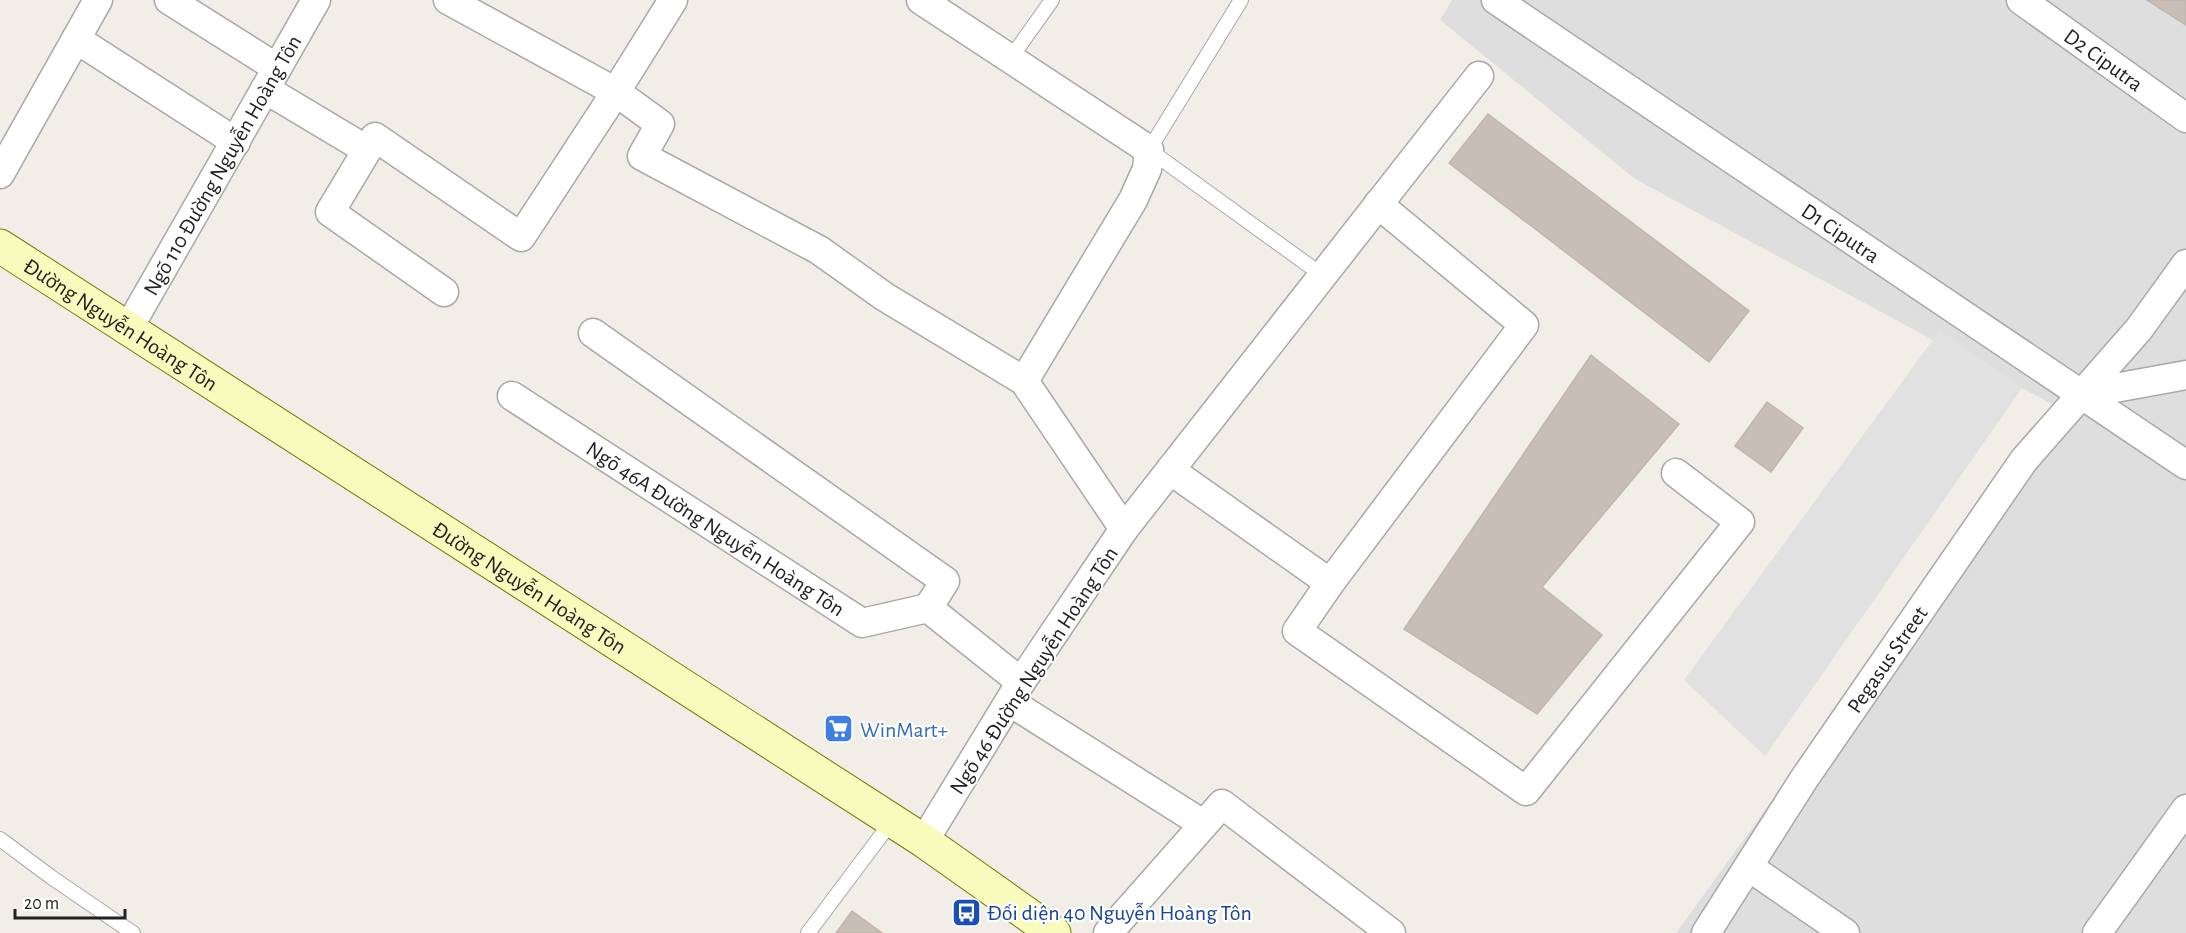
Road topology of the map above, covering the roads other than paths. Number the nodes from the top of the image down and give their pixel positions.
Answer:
1 (98, 0) edge
2 (169, 0) edge
3 (316, 0) edge
4 (448, 0) edge
5 (673, 0) edge
6 (921, 0) edge
7 (1052, 0) edge
8 (1241, 0) edge
9 (1496, 0) edge
10 (2021, 0) edge
11 (76, 39) junction
12 (1010, 59) junction
13 (1479, 76) dead end
14 (271, 79) junction
15 (616, 92) junction
16 (2186, 118) edge
17 (236, 142) junction
18 (367, 150) junction
19 (1149, 150) junction
20 (0, 174) edge
21 (1378, 204) junction
22 (0, 246) edge
23 (2186, 264) edge
24 (1322, 275) junction
25 (444, 292) dead end
26 (128, 329) junction
27 (593, 333) dead end
28 (2186, 375) edge
29 (1024, 381) junction
30 (2082, 394) junction
31 (512, 396) dead end
32 (2186, 465) edge
33 (1170, 470) junction
34 (1676, 473) dead end
35 (1124, 529) junction
36 (1330, 583) junction
37 (928, 608) junction
38 (1016, 692) junction
39 (2186, 809) edge
40 (892, 821) junction
41 (1203, 824) junction
42 (0, 839) edge
43 (924, 841) junction
44 (1749, 867) junction
45 (133, 933) edge
46 (808, 933) edge
47 (1054, 933) edge
48 (1108, 933) edge
49 (1391, 933) edge
50 (1706, 933) edge
51 (1845, 933) edge
52 (2097, 933) edge

1 - 11 street
2 - 14 street
3 - 14 street, Ngõ 110 Đường Nguyễn Hoàng Tôn
4 - 15 street
5 - 15 street
6 - 12 street
7 - 12 lane
8 - 19 lane
9 - 30 street, D1 Ciputra
10 - 16 street, D2 Ciputra
11 - 17 street
11 - 20 street
12 - 19 street
13 - 21 street
14 - 17 street, Ngõ 110 Đường Nguyễn Hoàng Tôn
14 - 18 street
15 - 18 street
15 - 29 street
17 - 26 street, Ngõ 110 Đường Nguyễn Hoàng Tôn
18 - 25 street
19 - 24 lane
19 - 29 street
21 - 24 street
21 - 36 street
22 - 26 main road, Đường Nguyễn Hoàng Tôn
23 - 30 street, Pegasus Street
24 - 33 street
26 - 40 main road, Đường Nguyễn Hoàng Tôn
27 - 37 street
28 - 30 street
29 - 35 street, Ngõ 46 Đường Nguyễn Hoàng Tôn
30 - 32 street, D1 Ciputra
30 - 44 street, Pegasus Street
31 - 37 street, Ngõ 46A Đường Nguyễn Hoàng Tôn
33 - 35 street
33 - 36 street
34 - 36 street
35 - 38 street, Ngõ 46 Đường Nguyễn Hoàng Tôn
37 - 38 street
38 - 41 street
38 - 43 street, Ngõ 46 Đường Nguyễn Hoàng Tôn
39 - 52 street
40 - 43 main road, Đường Nguyễn Hoàng Tôn
40 - 46 lane
41 - 48 street
41 - 49 street
42 - 45 lane
43 - 47 main road, Đường Nguyễn Hoàng Tôn
44 - 50 street, Pegasus Street
44 - 51 street

